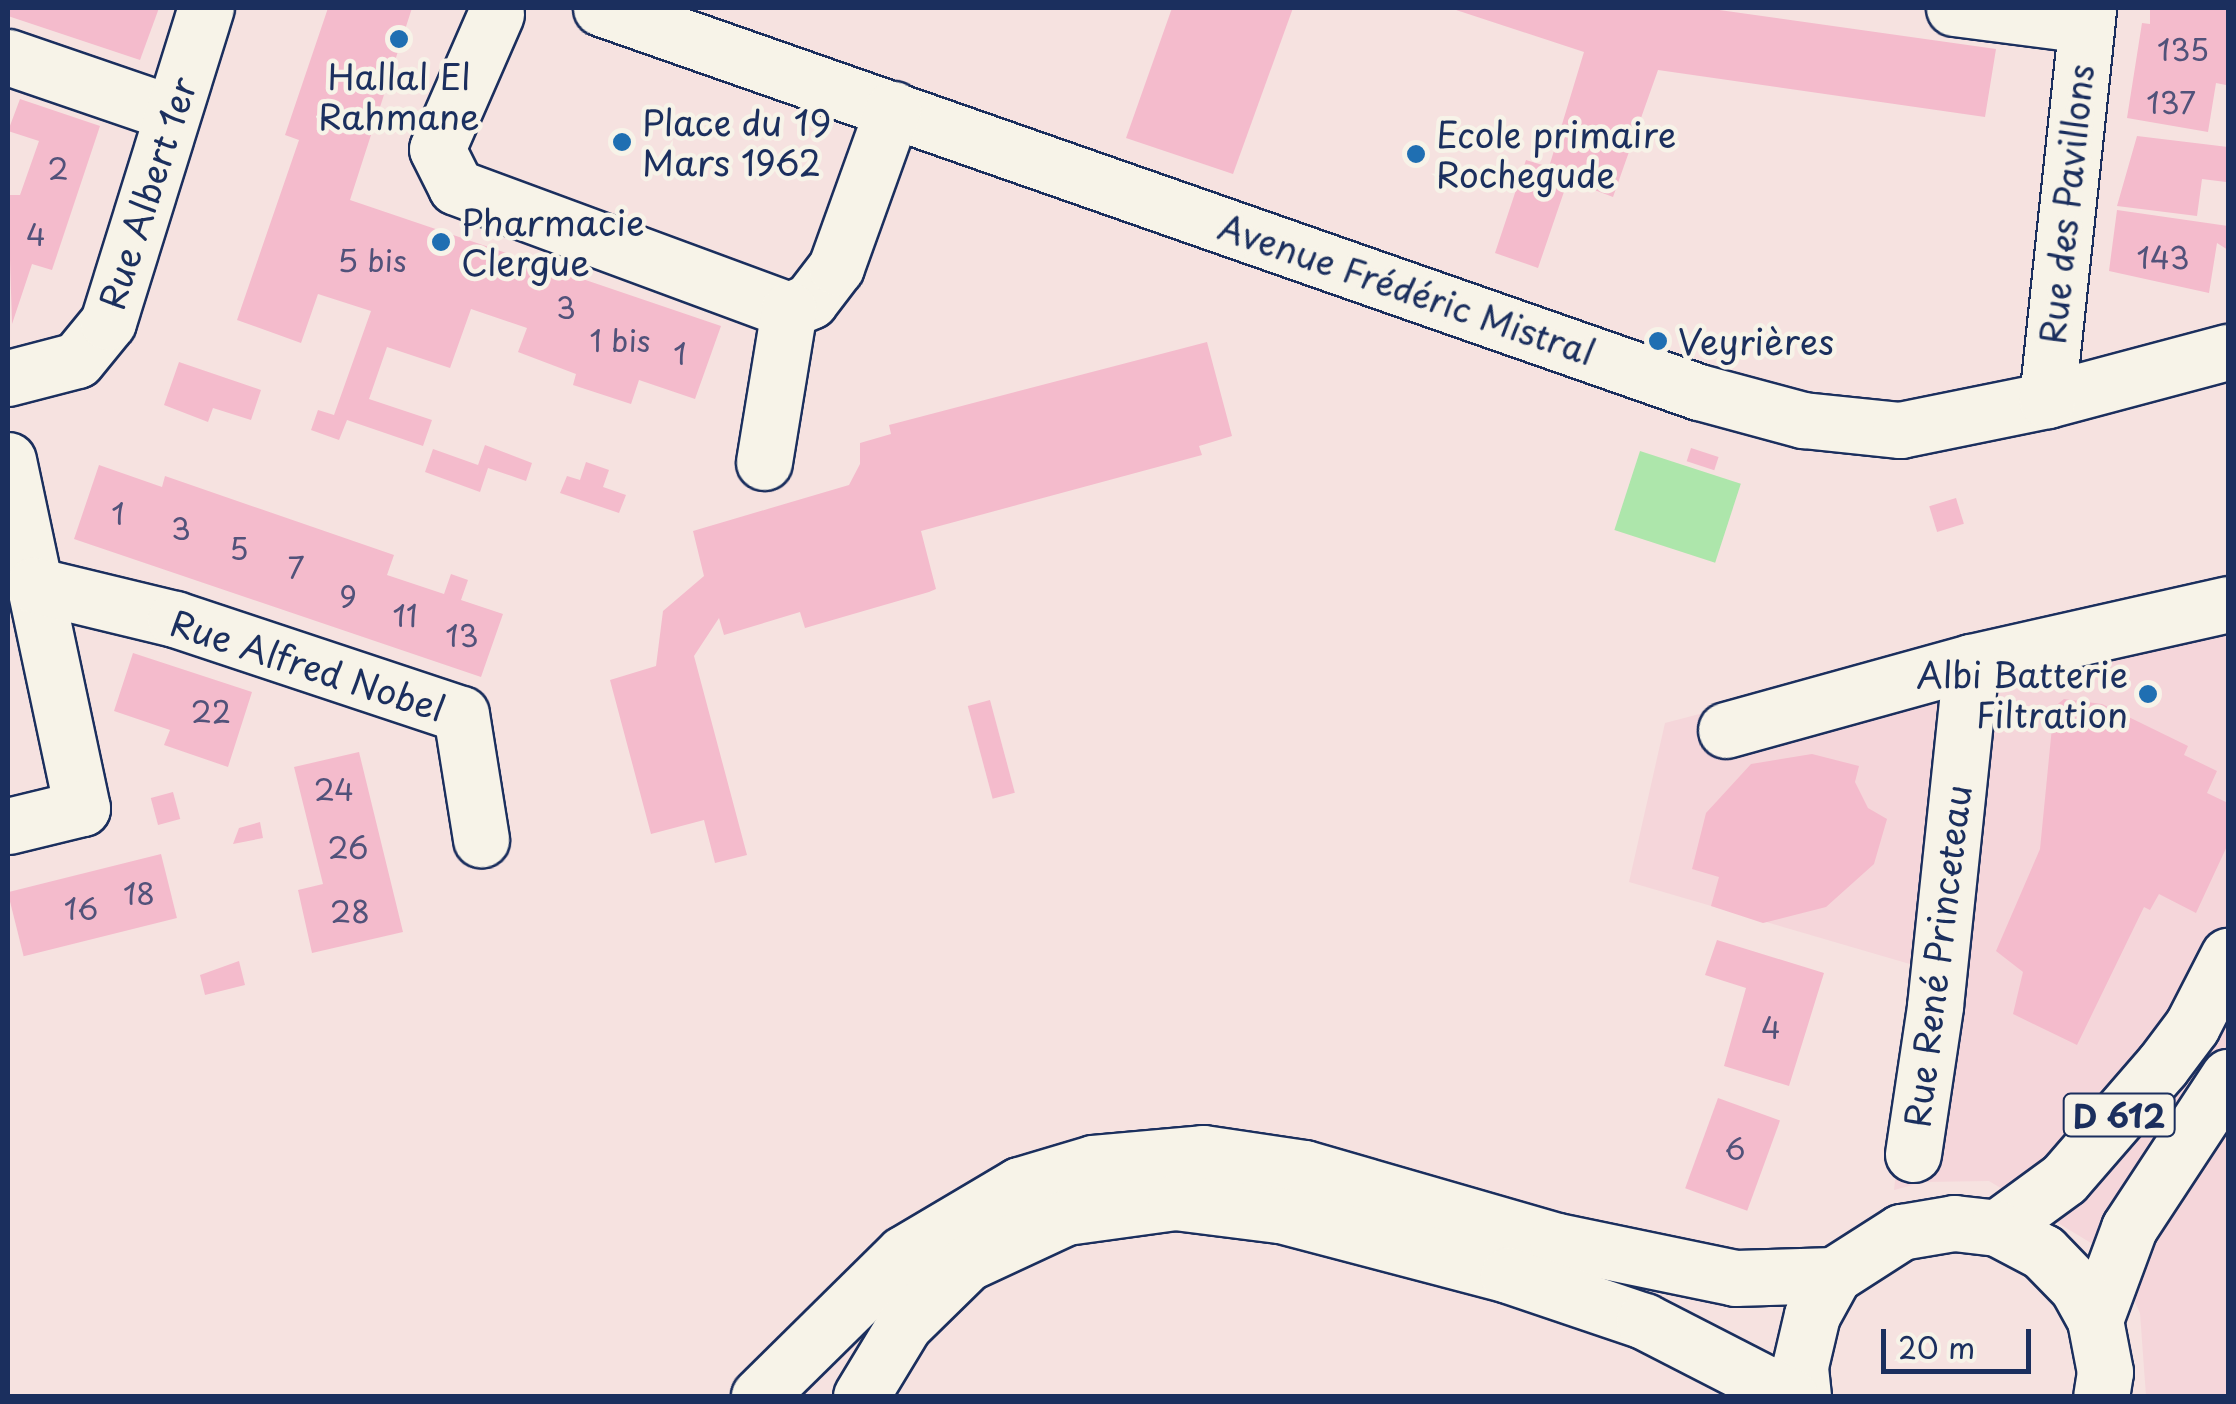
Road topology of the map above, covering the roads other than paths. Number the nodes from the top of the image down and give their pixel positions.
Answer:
1 (206, 8) edge
2 (602, 8) edge
3 (1954, 8) edge
4 (496, 14) dead end
5 (2087, 16) edge
6 (8, 57) edge
7 (893, 110) junction
8 (172, 113) junction
9 (789, 310) junction
10 (2228, 352) edge
11 (8, 378) edge
12 (2047, 400) junction
13 (8, 460) edge
14 (764, 462) dead end
15 (34, 585) junction
16 (2228, 604) edge
17 (1971, 662) junction
18 (1726, 730) dead end
19 (8, 826) edge
20 (481, 839) dead end
21 (2228, 956) edge
22 (2228, 1077) edge
23 (1913, 1154) dead end
24 (1997, 1228) junction
25 (1834, 1275) junction
26 (2095, 1320) junction
27 (759, 1396) edge
28 (862, 1396) edge
29 (1790, 1396) edge
30 (1803, 1396) edge
31 (2101, 1396) edge

1 - 8 main road, Rue Albert 1er
2 - 7 main road, Avenue Frédéric Mistral
3 - 5 main road
4 - 9 main road
5 - 12 main road, Rue des Pavillons
6 - 8 main road
7 - 9 main road
7 - 12 main road, Avenue Frédéric Mistral
8 - 11 main road, Rue Albert 1er
9 - 14 main road
10 - 12 main road, Avenue Frédéric Mistral
13 - 15 main road
15 - 19 main road
15 - 20 main road, Rue Alfred Nobel
16 - 17 main road
17 - 18 main road
17 - 23 main road, Rue René Princeteau
21 - 24 main road, D 612
22 - 26 main road, D 612
24 - 25 main road
24 - 26 main road
25 - 27 main road
25 - 30 main road
26 - 31 main road
28 - 29 main road

